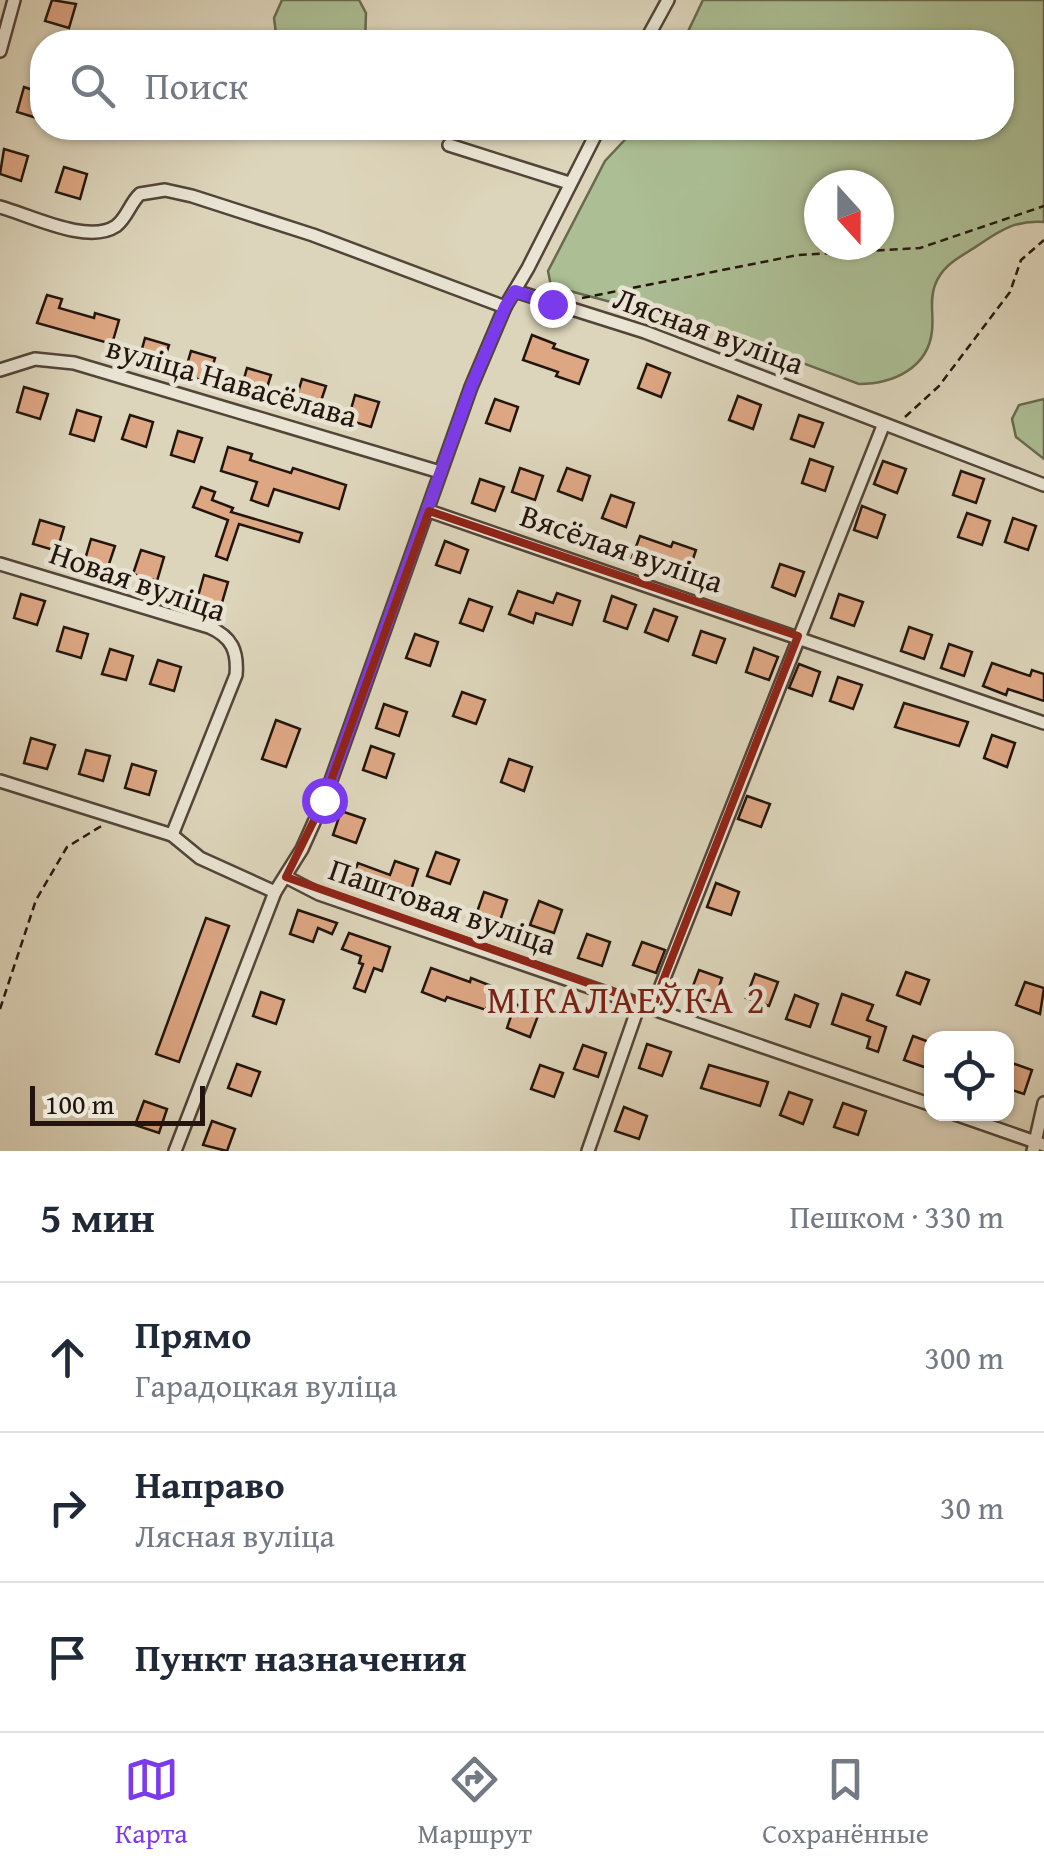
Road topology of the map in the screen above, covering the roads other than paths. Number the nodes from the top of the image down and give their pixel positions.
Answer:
1 (14, 0) edge
2 (668, 0) edge
3 (652, 30) edge
4 (0, 51) edge
5 (592, 140) edge
6 (449, 145) dead end
7 (569, 183) junction
8 (0, 207) edge
9 (515, 291) junction
10 (505, 307) junction
11 (3, 368) edge
12 (888, 427) junction
13 (440, 472) junction
14 (1044, 485) edge
15 (429, 512) junction
16 (0, 564) edge
17 (798, 636) junction
18 (1044, 724) edge
19 (0, 782) edge
20 (172, 836) junction
21 (286, 878) junction
22 (275, 892) junction
23 (646, 1004) junction
24 (924, 1102) edge
25 (1044, 1103) edge
26 (974, 1121) edge
27 (1038, 1146) edge
28 (174, 1151) edge
29 (588, 1151) edge

1 - 4 street
2 - 3 street
5 - 7 street
6 - 7 street
7 - 9 street
8 - 10 street
9 - 10 street
9 - 12 street, Лясная вуліца
10 - 13 street
11 - 13 street, вуліца Навасёлава
12 - 14 street, Лясная вуліца
12 - 17 street
13 - 15 street
15 - 17 street, Вясёлая вуліца
15 - 21 street
16 - 20 street, Новая вуліца
17 - 18 street, Вясёлая вуліца
17 - 23 street
19 - 20 street
20 - 22 street
21 - 22 street
21 - 23 street, Паштовая вуліца
22 - 28 street
23 - 24 street, Паштовая вуліца
23 - 29 street
25 - 27 street
26 - 27 street

